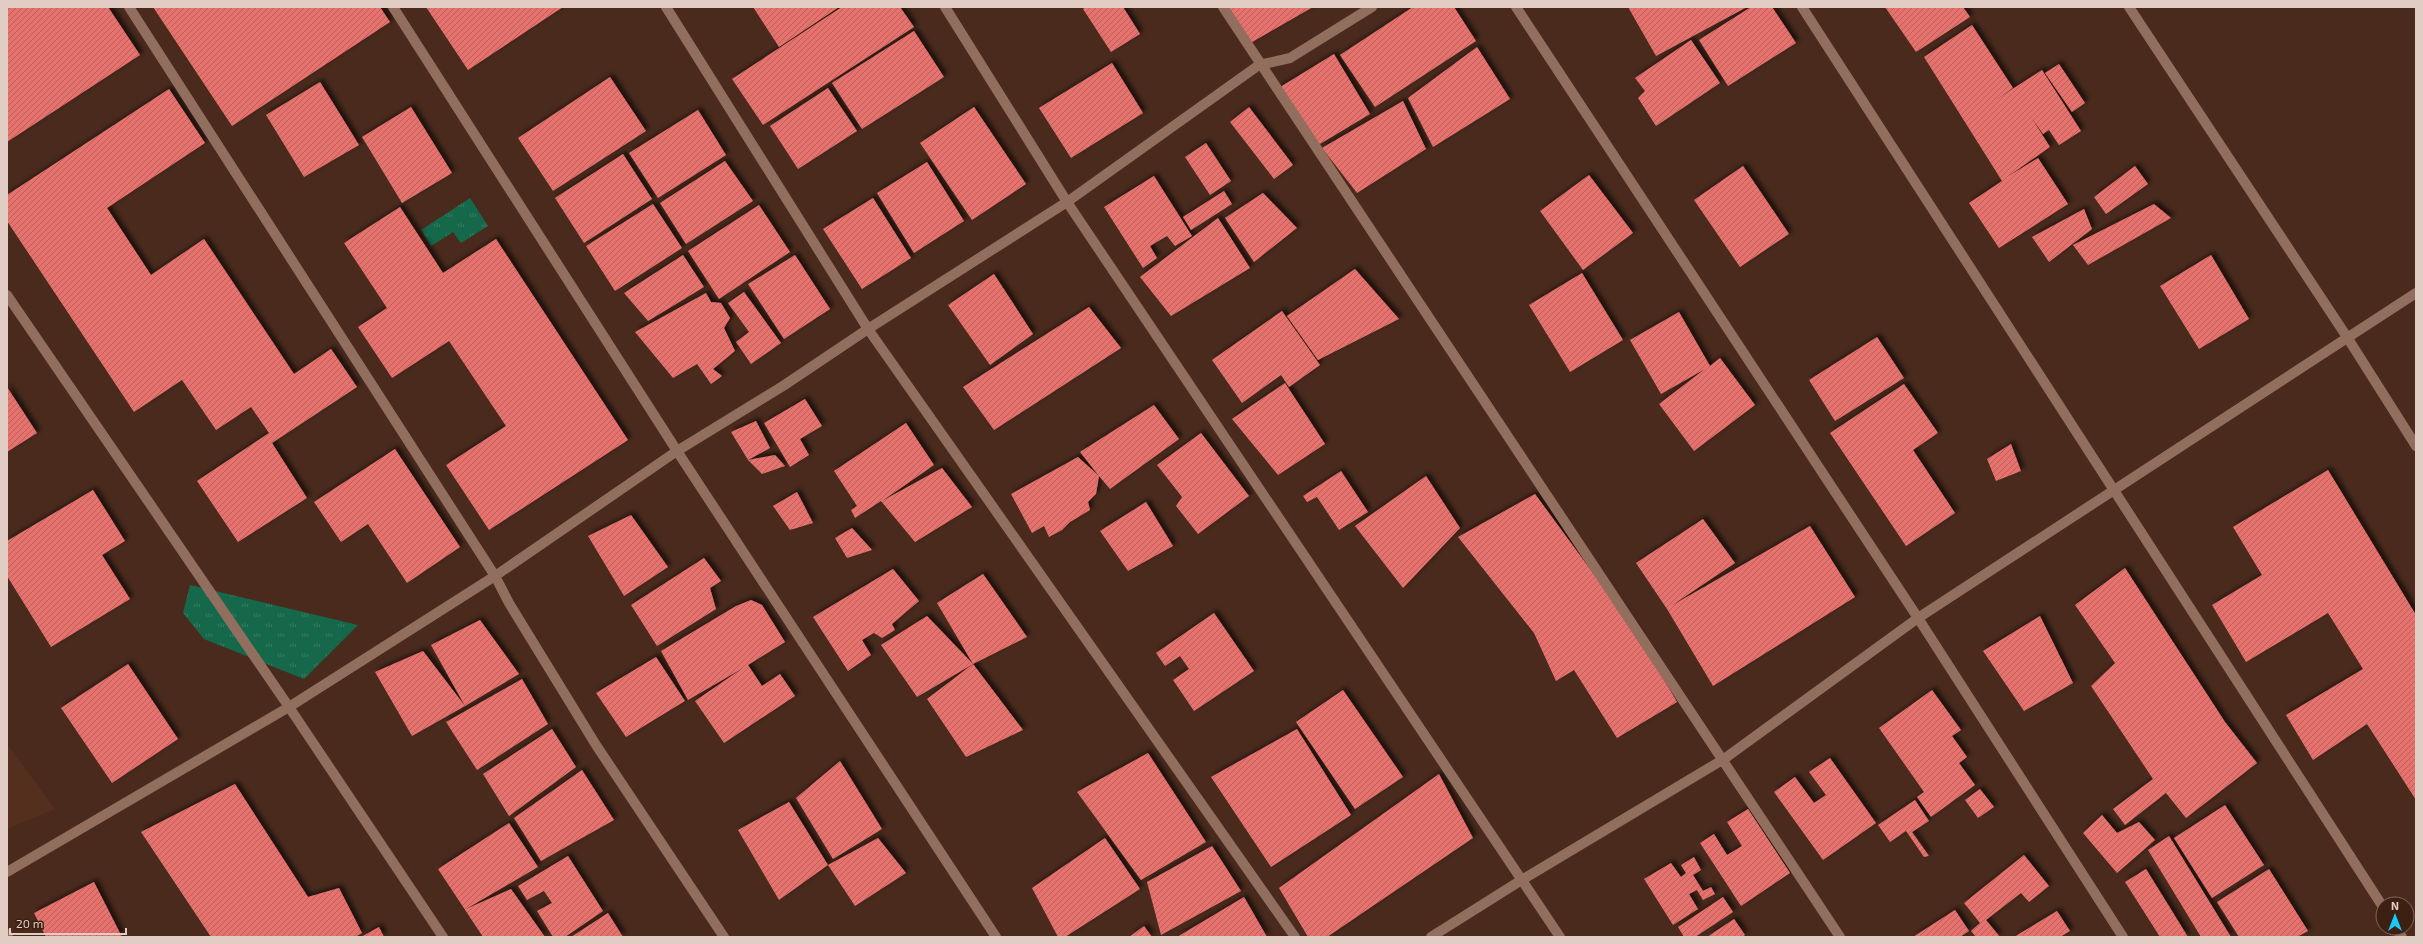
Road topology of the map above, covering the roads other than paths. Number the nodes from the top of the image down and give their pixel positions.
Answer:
1 (129, 7) edge
2 (393, 7) edge
3 (666, 7) edge
4 (945, 7) edge
5 (1223, 7) edge
6 (1372, 7) edge
7 (1516, 7) edge
8 (1802, 7) edge
9 (2129, 7) edge
10 (1259, 64) junction
11 (1067, 202) junction
12 (2416, 293) edge
13 (7, 294) edge
14 (868, 329) junction
15 (2347, 337) junction
16 (2416, 446) edge
17 (676, 451) junction
18 (2114, 489) junction
19 (495, 576) junction
20 (1918, 618) junction
21 (289, 707) junction
22 (1724, 760) junction
23 (7, 872) edge
24 (1520, 880) junction
25 (2376, 896) edge
26 (7, 934) edge
27 (8, 937) edge
28 (443, 937) edge
29 (724, 937) edge
30 (996, 937) edge
31 (1295, 937) edge
32 (1431, 937) edge
33 (1560, 937) edge
34 (1840, 937) edge
35 (2123, 937) edge

1 - 19 street
2 - 17 street
3 - 14 street
4 - 11 street
5 - 10 street
6 - 10 street
7 - 20 street
8 - 18 street
9 - 15 street
10 - 11 street
10 - 22 street
11 - 14 street
11 - 24 street
12 - 15 street
13 - 21 street
14 - 17 street
14 - 31 street
15 - 16 street
15 - 18 street
17 - 19 street
17 - 30 street
18 - 20 street
18 - 25 street
19 - 21 street
19 - 29 street
20 - 22 street
20 - 35 street
21 - 23 street
21 - 28 street
22 - 24 street
22 - 34 street
24 - 32 street
24 - 33 street
26 - 27 street

